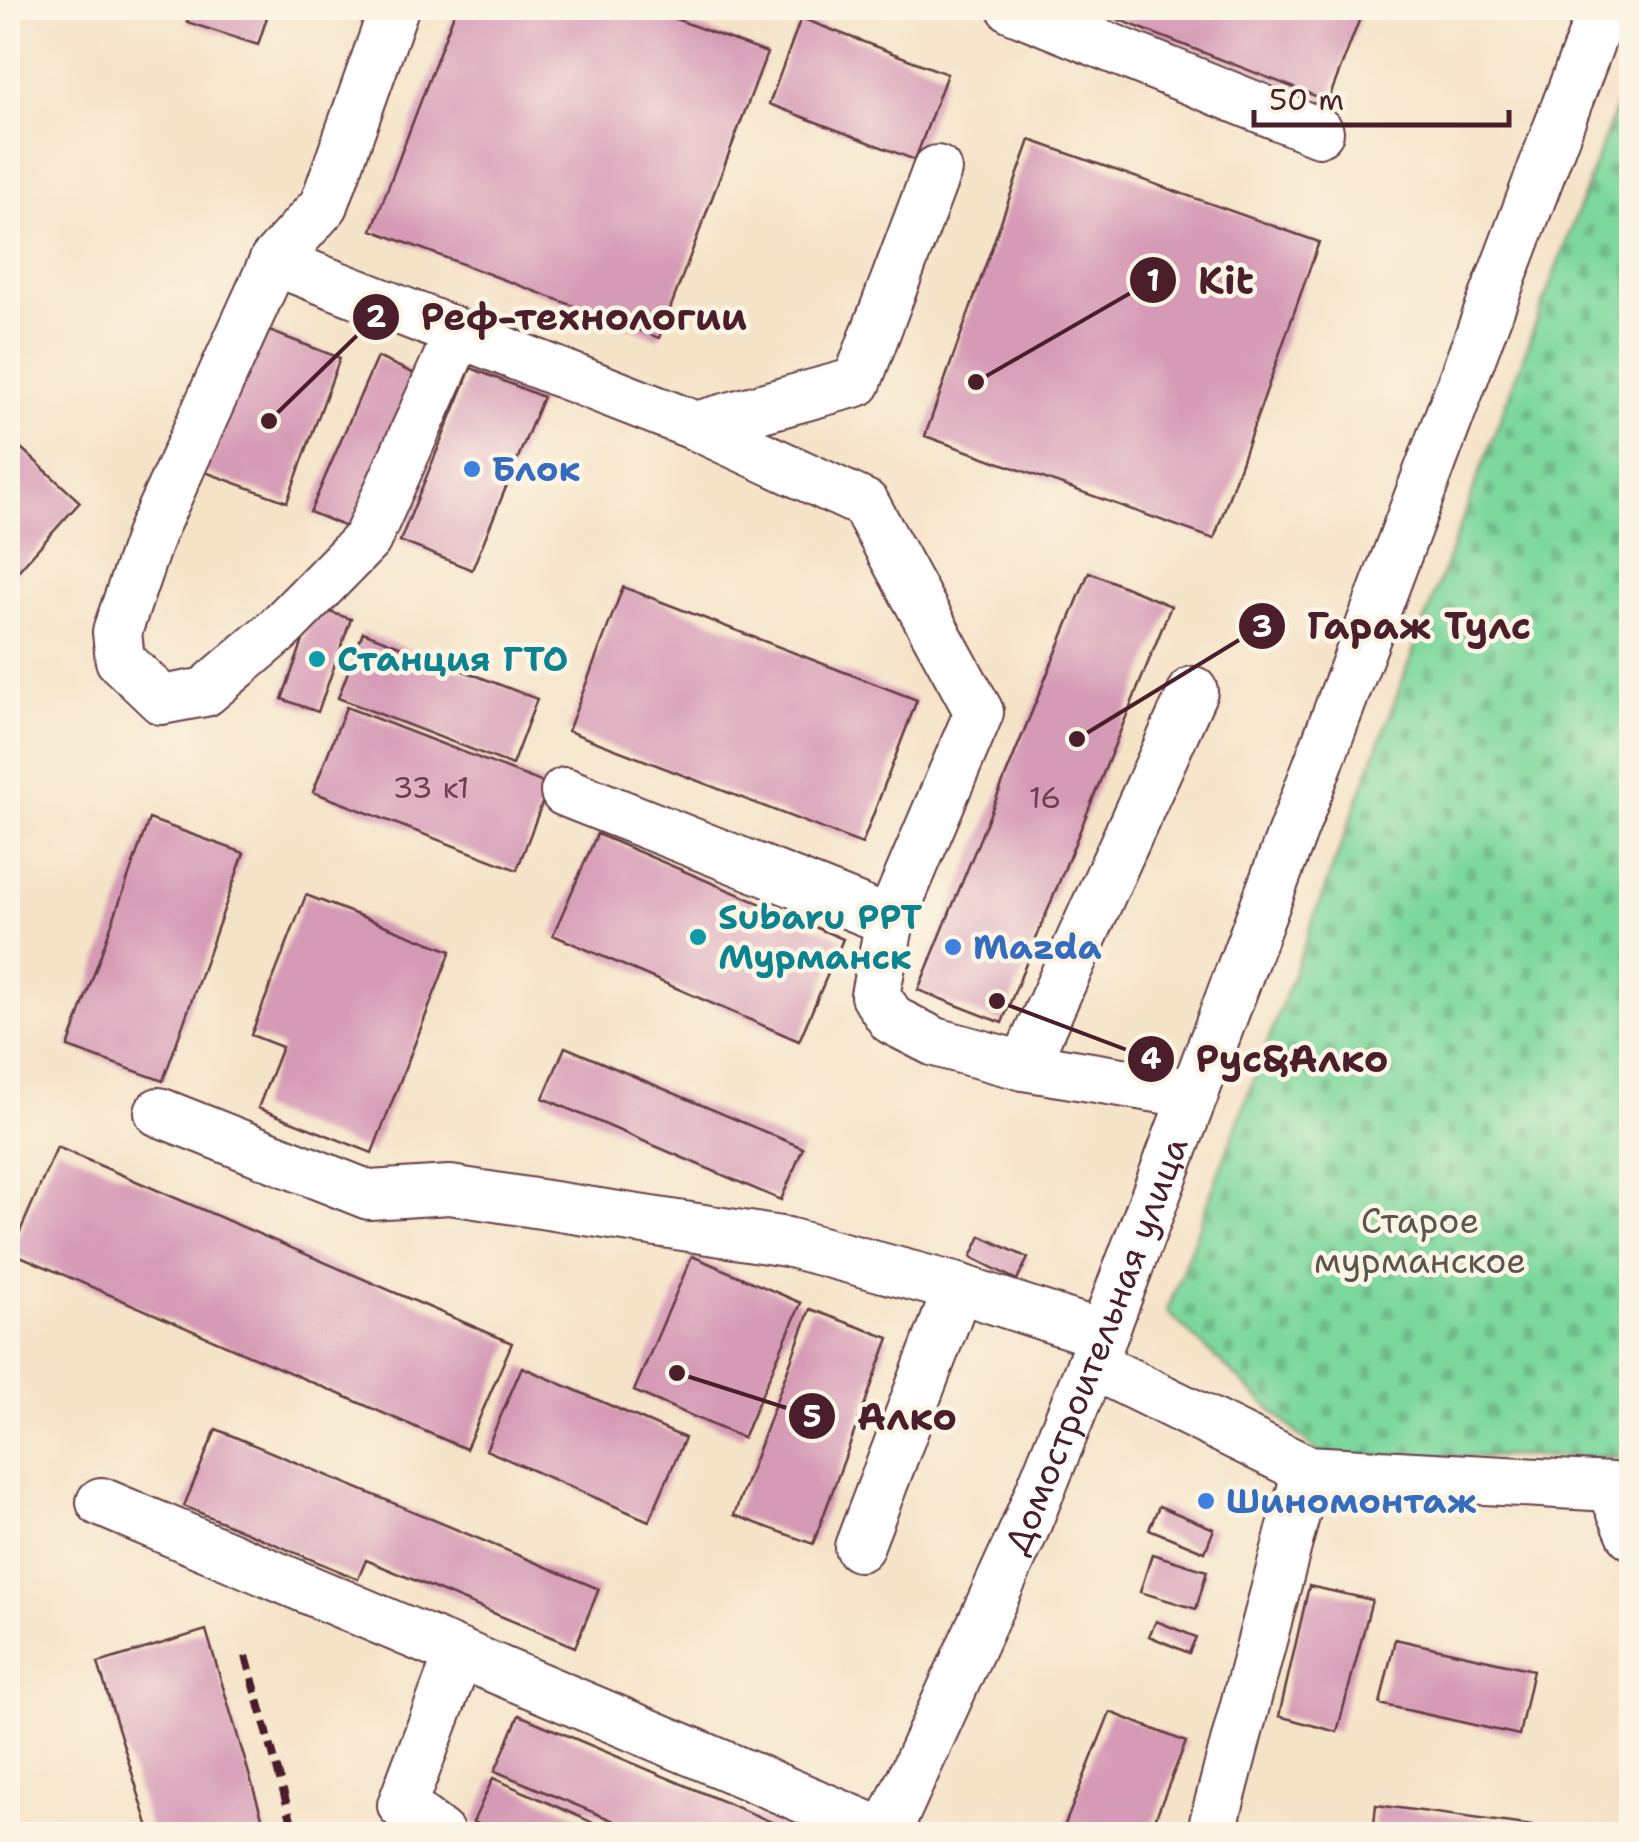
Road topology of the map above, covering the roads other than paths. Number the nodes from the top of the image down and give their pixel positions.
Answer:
1 (394, 8) edge
2 (1012, 8) edge
3 (1603, 8) edge
4 (1320, 132) dead end
5 (936, 170) dead end
6 (274, 261) junction
7 (458, 334) junction
8 (696, 426) junction
9 (1194, 690) dead end
10 (565, 792) dead end
11 (890, 921) junction
12 (1024, 1066) junction
13 (1194, 1094) junction
14 (159, 1112) dead end
15 (958, 1288) junction
16 (1097, 1349) junction
17 (1307, 1470) junction
18 (1621, 1487) edge
19 (101, 1502) dead end
20 (1632, 1534) edge
21 (860, 1547) dead end
22 (459, 1654) junction
23 (436, 1834) edge
24 (887, 1834) edge
25 (1211, 1834) edge

1 - 6 street
2 - 4 street
3 - 13 street, Домостроительная улица
5 - 8 street
6 - 7 street
6 - 7 street
7 - 8 street
8 - 11 street
9 - 12 street
10 - 11 street
11 - 12 street
12 - 13 street
13 - 16 street, Домостроительная улица
14 - 15 street
15 - 16 street
15 - 21 street
16 - 17 street
16 - 24 street, Домостроительная улица
17 - 18 street
17 - 25 street
18 - 20 street
19 - 22 street
22 - 23 street
22 - 24 street

